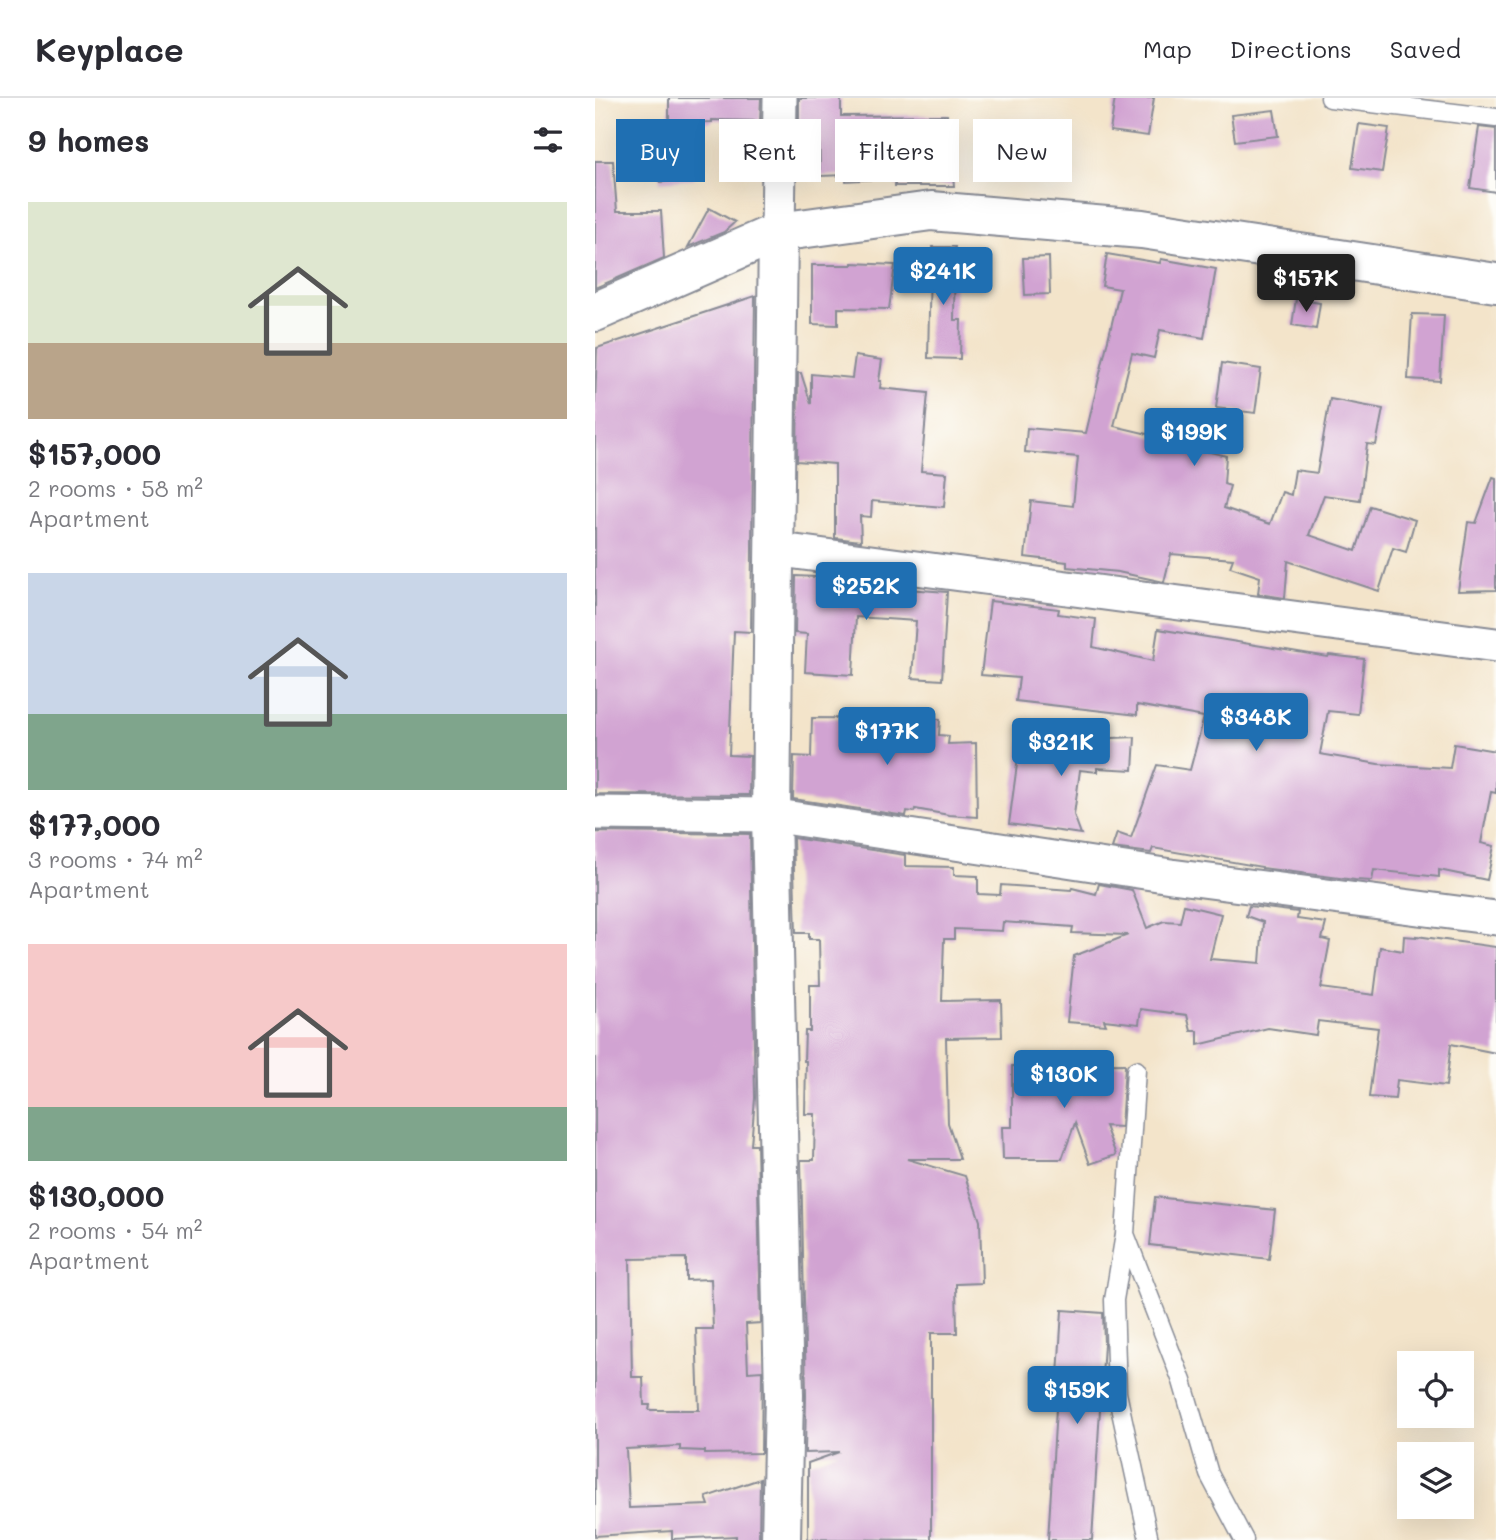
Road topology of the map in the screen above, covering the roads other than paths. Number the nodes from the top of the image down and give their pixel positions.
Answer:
1 (780, 98) edge
2 (1329, 98) edge
3 (1496, 118) edge
4 (778, 232) junction
5 (1496, 283) edge
6 (595, 312) edge
7 (773, 549) junction
8 (1496, 645) edge
9 (595, 813) edge
10 (771, 815) junction
11 (1496, 918) edge
12 (1136, 1070) dead end
13 (1125, 1234) junction
14 (781, 1540) edge
15 (1149, 1540) edge
16 (1244, 1540) edge

1 - 4 street
2 - 3 lane
4 - 5 street
4 - 6 street
4 - 7 street
7 - 8 street
7 - 10 street
9 - 10 street
10 - 11 street
10 - 14 street
12 - 13 lane
13 - 15 lane
13 - 16 lane

